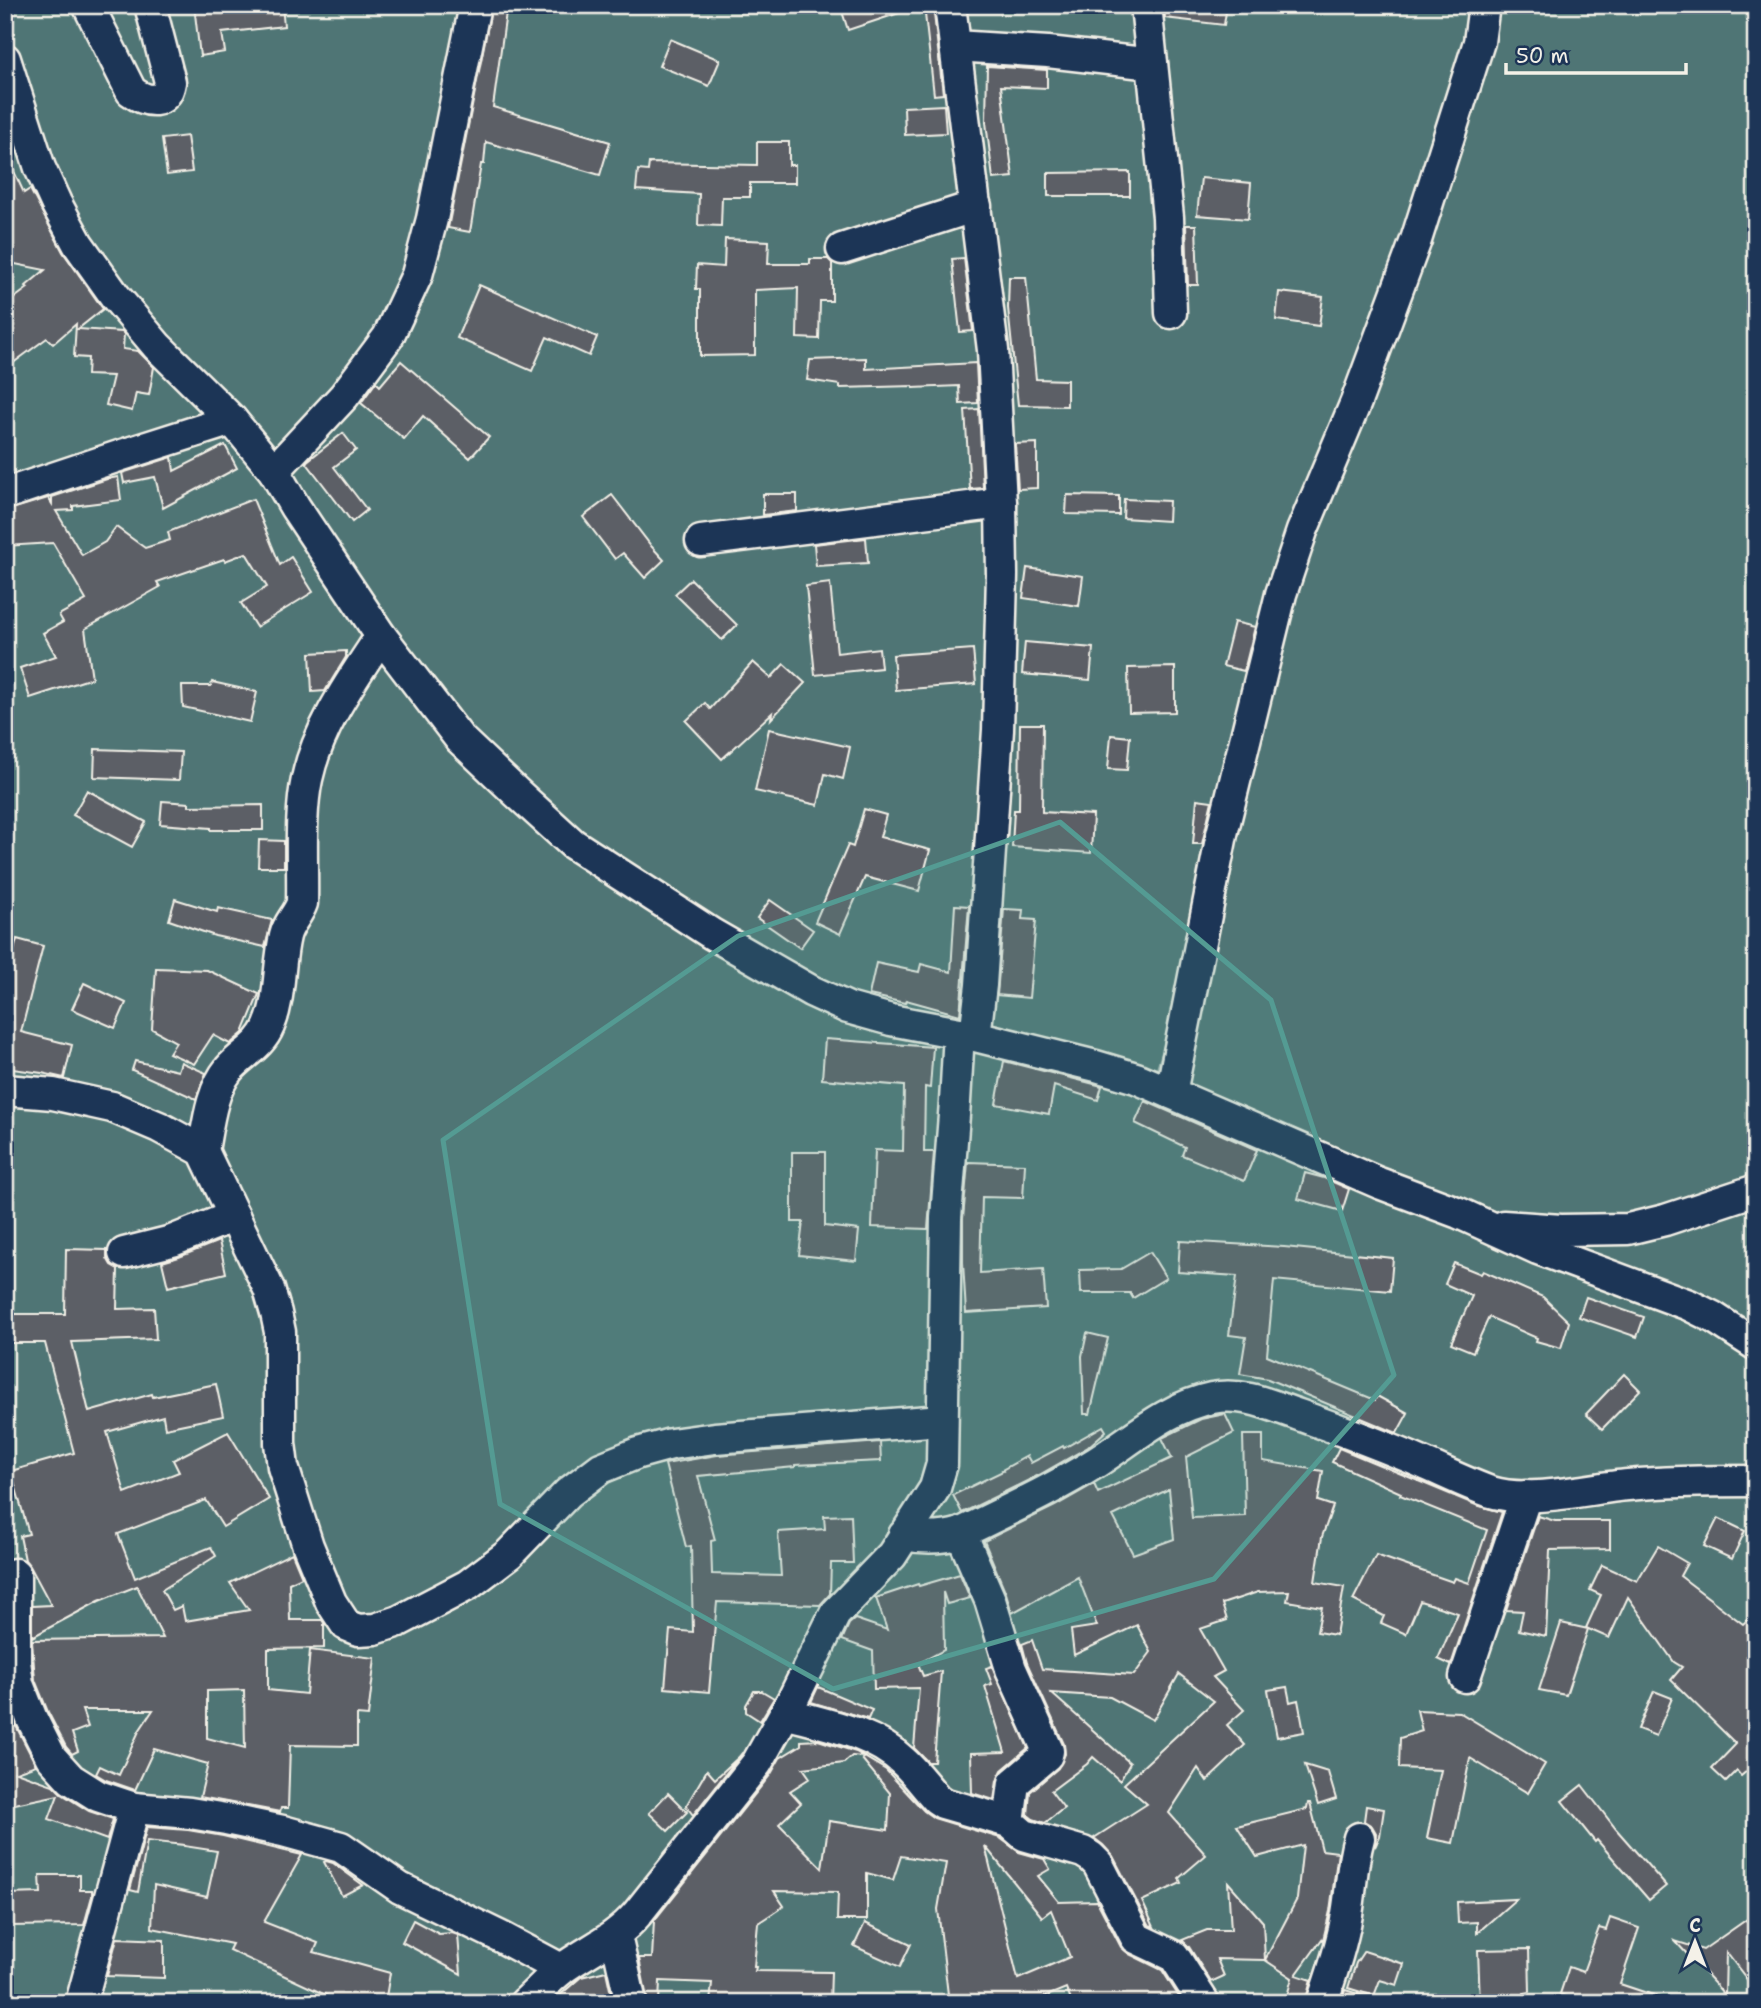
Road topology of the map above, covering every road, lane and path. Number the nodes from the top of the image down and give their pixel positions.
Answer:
1 (88, 5) edge
2 (150, 5) edge
3 (475, 5) edge
4 (950, 5) edge
5 (1146, 5) edge
6 (1484, 5) edge
7 (955, 46) junction
8 (5, 59) edge
9 (1152, 64) junction
10 (11, 101) edge
11 (975, 206) junction
12 (842, 249) dead end
13 (1171, 313) dead end
14 (232, 421) junction
15 (274, 471) junction
16 (5, 494) edge
17 (1001, 503) junction
18 (701, 541) dead end
19 (381, 636) junction
20 (967, 1035) junction
21 (5, 1090) edge
22 (1171, 1093) junction
23 (203, 1151) junction
24 (1756, 1190) edge
25 (234, 1216) junction
26 (1480, 1224) junction
27 (124, 1253) dead end
28 (1756, 1345) edge
29 (943, 1420) junction
30 (1756, 1481) edge
31 (1526, 1496) junction
32 (961, 1533) junction
33 (904, 1535) junction
34 (15, 1574) dead end
35 (1465, 1677) dead end
36 (785, 1713) junction
37 (134, 1808) junction
38 (1009, 1822) junction
39 (1359, 1838) dead end
40 (616, 1936) junction
41 (561, 1969) junction
42 (81, 2003) edge
43 (525, 2003) edge
44 (631, 2003) edge
45 (1204, 2003) edge
46 (1322, 2003) edge

1 - 2 street
3 - 15 street
4 - 7 street
5 - 9 street
6 - 22 street
7 - 9 street
7 - 11 street
8 - 10 street
9 - 13 street
10 - 14 street
11 - 12 street
11 - 17 street
14 - 15 street
14 - 16 street
15 - 19 street
17 - 18 street
17 - 20 street
19 - 20 street
19 - 23 street
20 - 22 street
20 - 29 street
21 - 23 street
22 - 26 street
23 - 25 street
24 - 26 street
25 - 27 street
25 - 29 street
26 - 28 street
29 - 33 street
30 - 31 street
31 - 32 street
31 - 35 street
32 - 33 street
32 - 38 street
33 - 36 street
34 - 37 street
36 - 38 street
36 - 40 street
37 - 41 street
37 - 42 street
38 - 45 street
39 - 46 street
40 - 41 street
40 - 44 street
41 - 43 street

